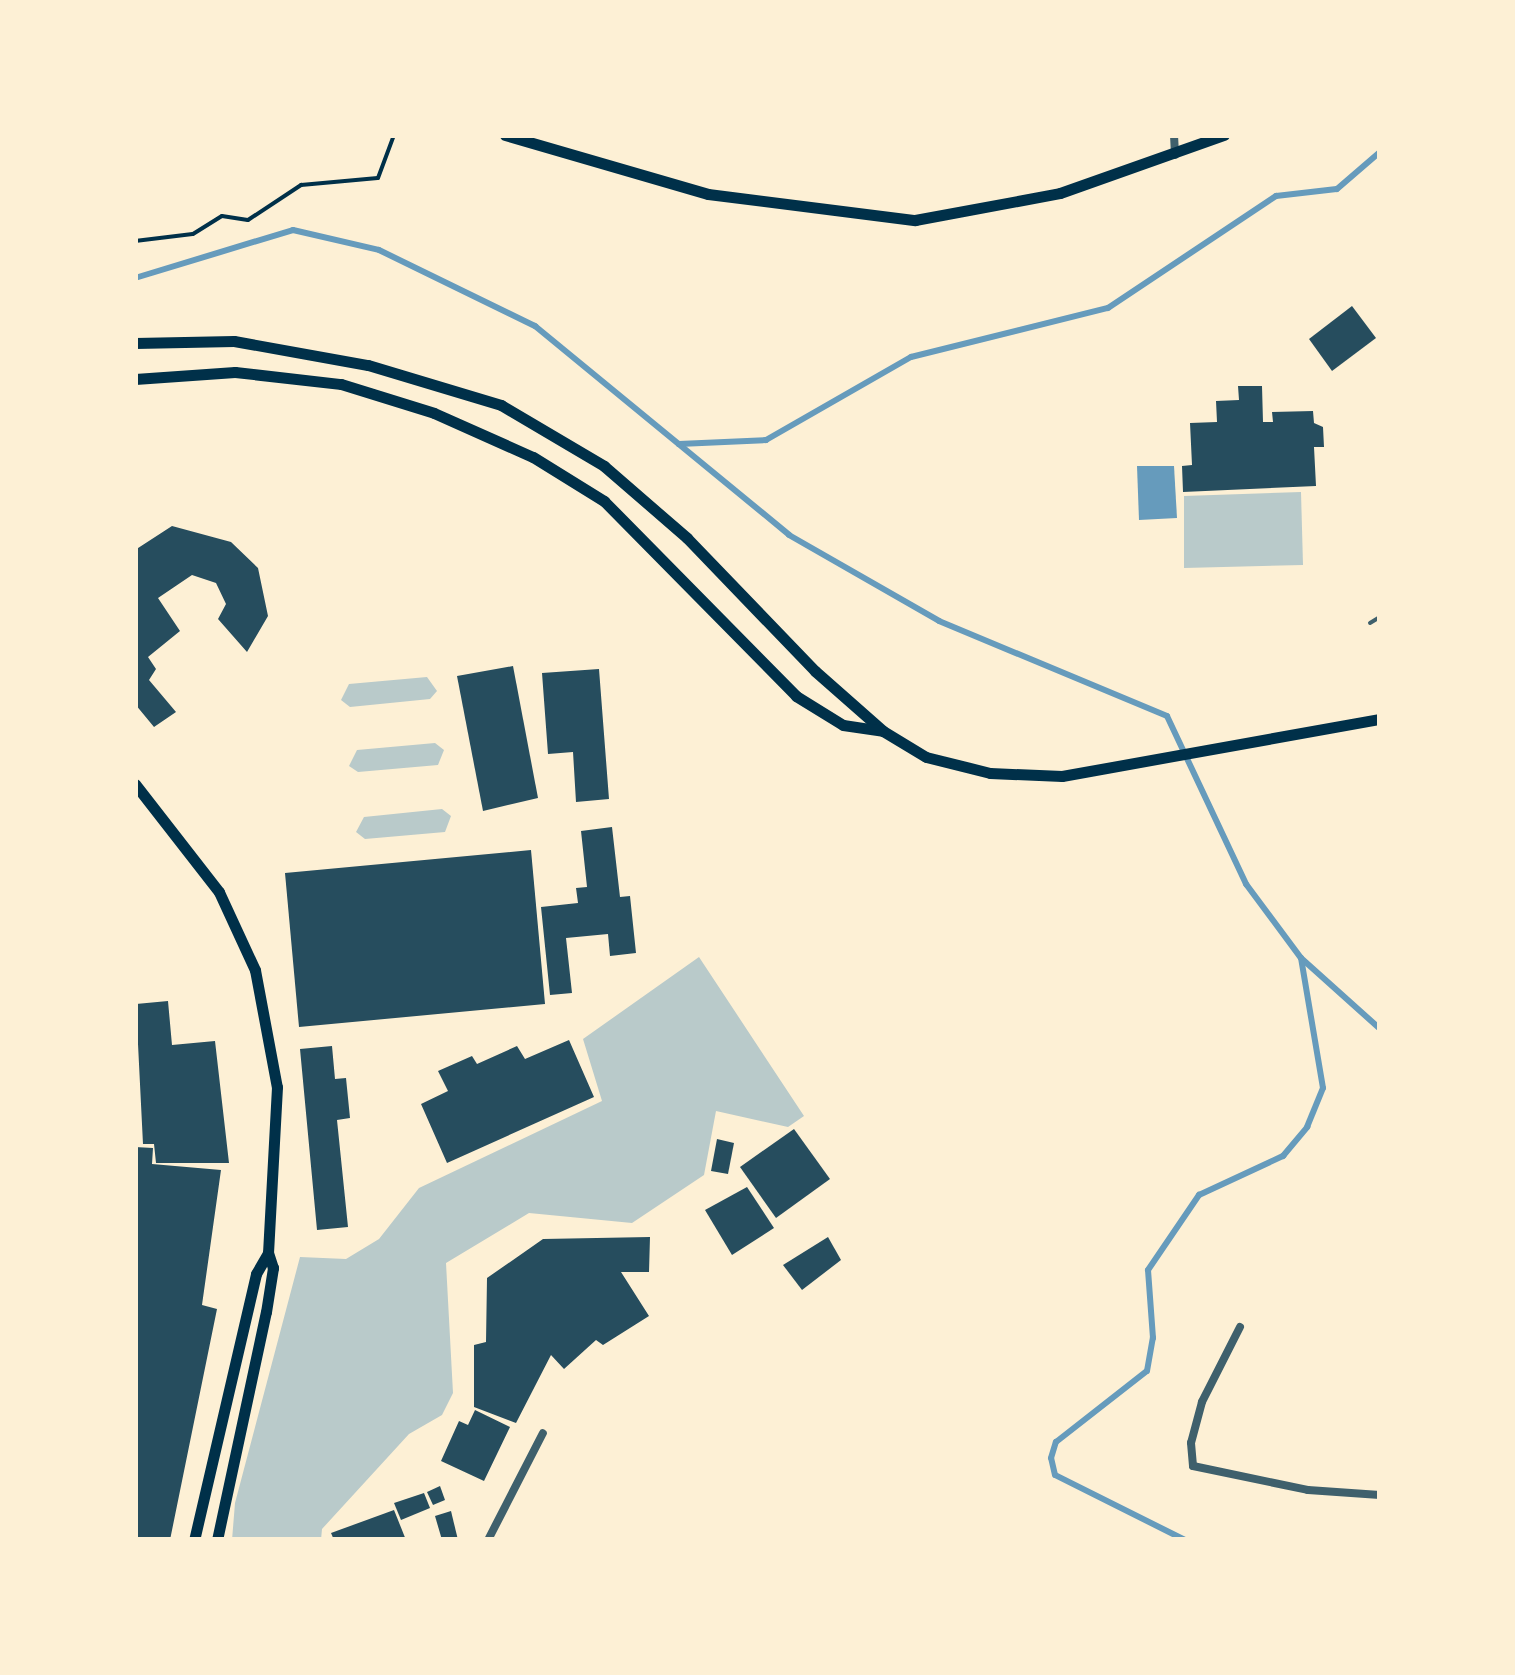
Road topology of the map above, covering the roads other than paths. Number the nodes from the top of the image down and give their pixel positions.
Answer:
1 (506, 135) edge
2 (1174, 135) edge
3 (1224, 135) edge
4 (1175, 156) junction
5 (135, 343) edge
6 (135, 379) edge
7 (1380, 617) edge
8 (1370, 623) dead end
9 (1380, 719) edge
10 (883, 732) junction
11 (135, 784) edge
12 (268, 1253) junction
13 (1240, 1327) dead end
14 (542, 1433) dead end
15 (1380, 1495) edge
16 (194, 1540) edge
17 (216, 1540) edge
18 (488, 1540) edge

1 - 4 main road
2 - 4 street
3 - 4 main road
5 - 10 main road
6 - 10 main road
7 - 8 lane
9 - 10 main road
11 - 12 main road
12 - 16 main road
12 - 17 main road
13 - 15 street
14 - 18 street

